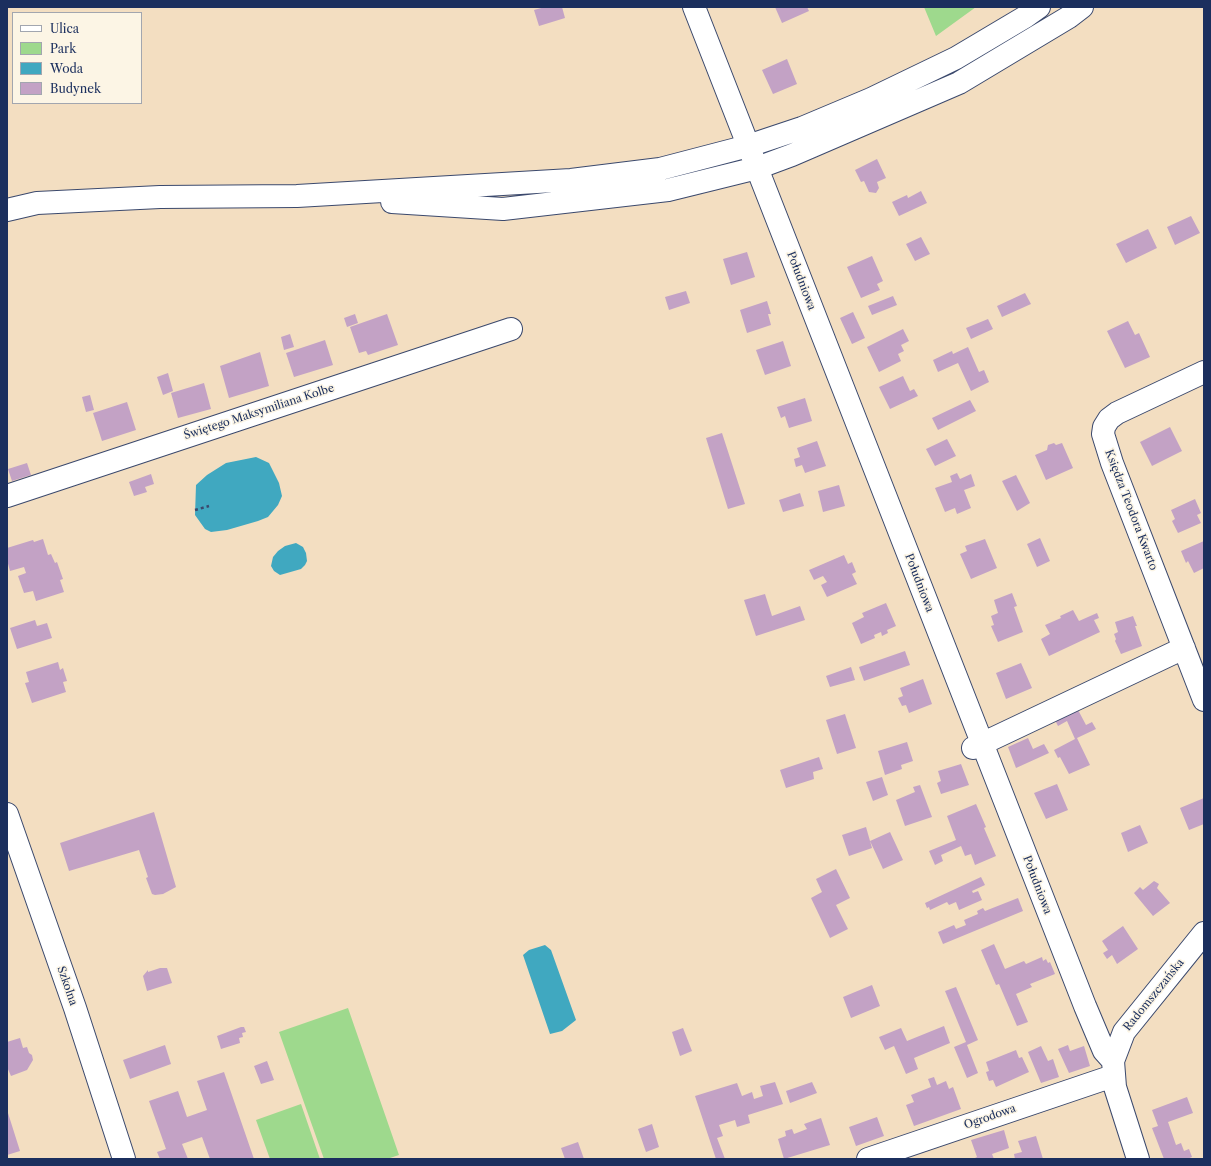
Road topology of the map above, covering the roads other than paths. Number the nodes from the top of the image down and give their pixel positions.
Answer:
1 (694, 7) edge
2 (1039, 7) edge
3 (1082, 7) edge
4 (748, 146) junction
5 (757, 168) junction
6 (297, 196) junction
7 (7, 210) edge
8 (511, 329) dead end
9 (1204, 372) edge
10 (7, 496) edge
11 (1184, 648) junction
12 (1204, 700) edge
13 (977, 745) junction
14 (7, 814) edge
15 (15, 865) edge
16 (1204, 933) edge
17 (1113, 1068) junction
18 (124, 1159) edge
19 (868, 1159) edge
20 (1138, 1159) edge

1 - 4 street, Południowa
2 - 4 street
3 - 5 street
4 - 5 street, Południowa
4 - 6 street
5 - 6 street
5 - 13 street, Południowa
6 - 7 street
8 - 10 street, Świętego Maksymiliana Kolbe
9 - 11 street, Księdza Teodora Kwarto
11 - 12 street, Księdza Teodora Kwarto
11 - 13 street
13 - 17 street, Południowa
14 - 15 street, Szkolna
15 - 18 street, Szkolna
16 - 17 street, Radomszczańska
17 - 19 street, Ogrodowa
17 - 20 street, Południowa

